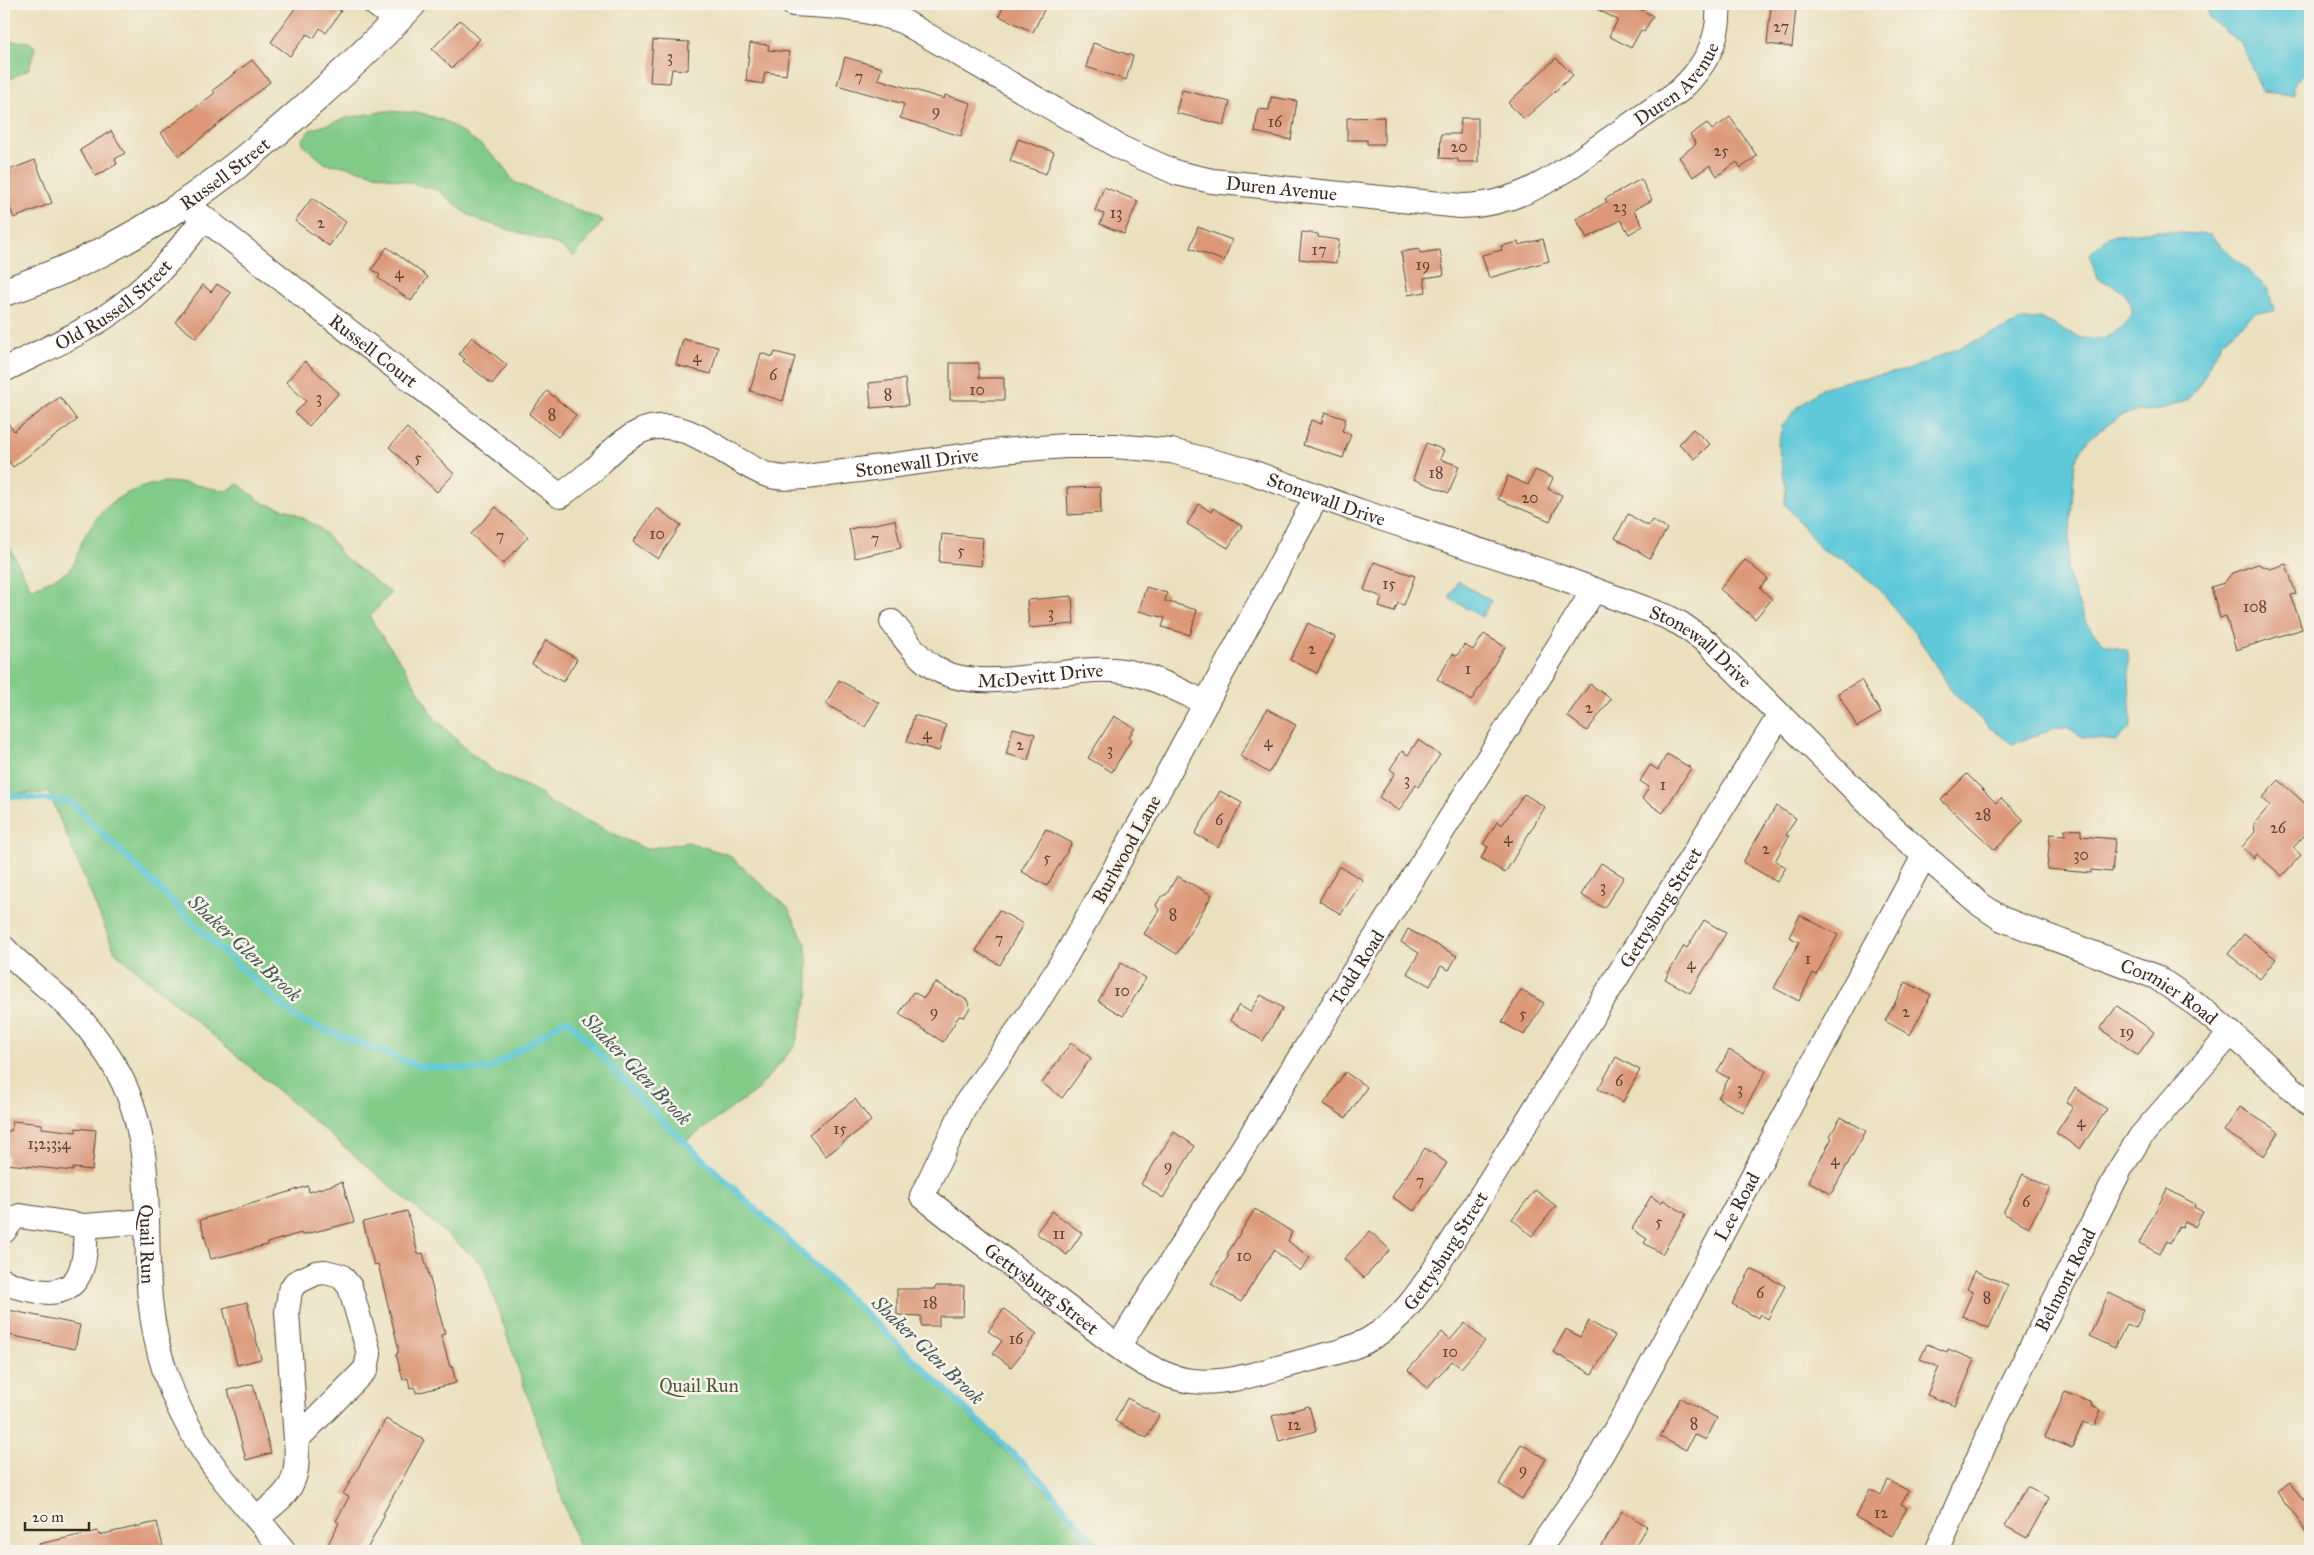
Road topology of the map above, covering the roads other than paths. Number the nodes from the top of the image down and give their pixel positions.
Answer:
1 (375, 4) edge
2 (793, 4) edge
3 (1718, 4) edge
4 (404, 12) edge
5 (195, 211) junction
6 (4, 292) edge
7 (4, 370) edge
8 (560, 496) joint
9 (1317, 496) junction
10 (1594, 590) junction
11 (892, 622) dead end
12 (1206, 703) junction
13 (1780, 715) junction
14 (1924, 856) junction
15 (2002, 919) joint
16 (4, 948) edge
17 (2231, 1034) junction
18 (2310, 1105) edge
19 (922, 1196) joint
20 (146, 1221) junction
21 (85, 1226) junction
22 (4, 1231) edge
23 (4, 1281) edge
24 (1119, 1345) junction
25 (296, 1440) junction
26 (257, 1518) junction
27 (284, 1551) edge
28 (1538, 1551) edge
29 (1937, 1551) edge

1 - 4 street
2 - 3 street, Duren Avenue
4 - 5 street, Russell Street
5 - 6 street, Russell Street
5 - 7 street, Old Russell Street
5 - 8 street, Russell Court
8 - 9 street, Stonewall Drive
9 - 10 street, Stonewall Drive
9 - 12 street, Burlwood Lane
10 - 13 street, Stonewall Drive
10 - 24 street, Todd Road
11 - 12 street, McDevitt Drive
12 - 19 street, Burlwood Lane
13 - 14 street, Stonewall Drive
13 - 24 street, Gettysburg Street
14 - 15 street, Stonewall Drive
14 - 28 street, Lee Road
15 - 17 street, Cormier Road
16 - 20 street, Quail Run
17 - 18 street, Cormier Road
17 - 29 street, Belmont Road
19 - 24 street, Gettysburg Street
20 - 21 street
20 - 26 street, Quail Run
21 - 22 street
21 - 23 street
25 - 25 street
25 - 26 street
26 - 27 street, Quail Run

